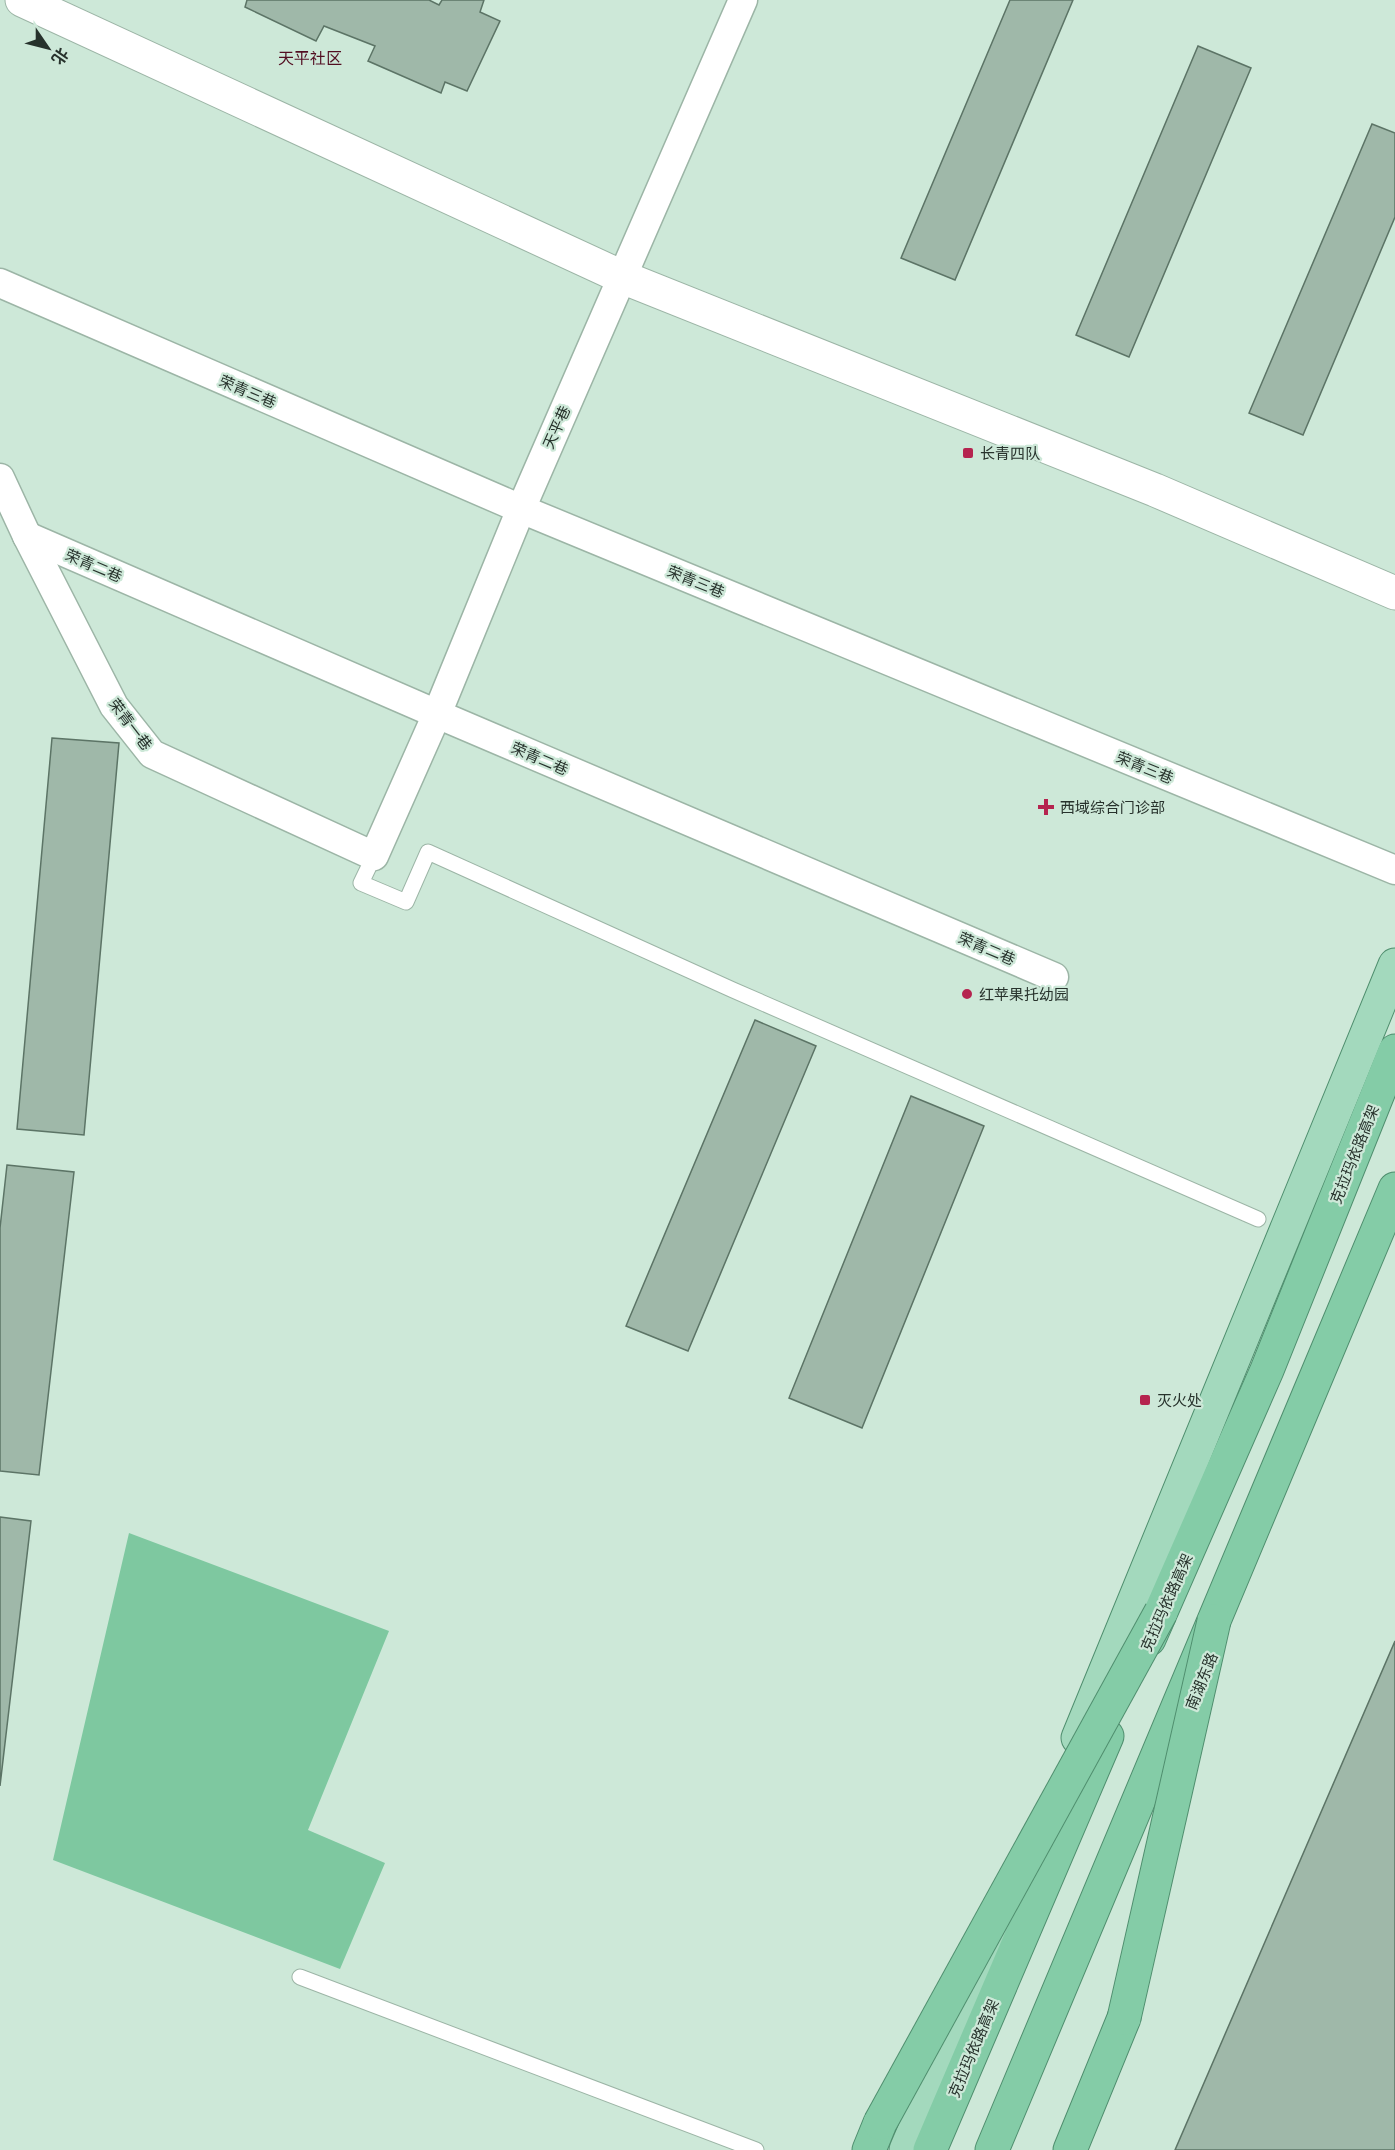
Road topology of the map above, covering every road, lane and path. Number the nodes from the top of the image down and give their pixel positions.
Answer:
1 (22, 0) edge
2 (743, 0) edge
3 (622, 277) junction
4 (0, 284) edge
5 (0, 478) edge
6 (520, 509) junction
7 (27, 536) junction
8 (1395, 594) edge
9 (437, 714) junction
10 (374, 856) junction
11 (1395, 870) edge
12 (1395, 965) edge
13 (1054, 977) dead end
14 (1395, 1051) edge
15 (1395, 1189) edge
16 (1395, 1211) edge
17 (1258, 1219) dead end
18 (1161, 1612) junction
19 (1214, 1621) junction
20 (300, 1977) dead end
21 (756, 2150) edge
22 (869, 2150) edge
23 (906, 2150) edge
24 (930, 2150) edge
25 (992, 2150) edge
26 (1006, 2150) edge
27 (1070, 2150) edge

1 - 3 street
2 - 3 street, 天平巷
3 - 6 street, 天平巷
3 - 8 street
4 - 6 street, 荣青三巷
5 - 7 street, 荣青一巷
6 - 9 street, 天平巷
6 - 11 street, 荣青三巷
7 - 9 street, 荣青二巷
7 - 10 street, 荣青一巷
9 - 10 street, 天平巷
9 - 13 street, 荣青二巷
10 - 17 lane
12 - 23 main road
14 - 18 highway, 克拉玛依路高架
15 - 19 highway
16 - 26 main road, 南湖东路
18 - 22 highway, bridge
18 - 24 highway, 克拉玛依路高架, bridge
19 - 25 highway, bridge
19 - 27 highway, bridge
20 - 21 lane

